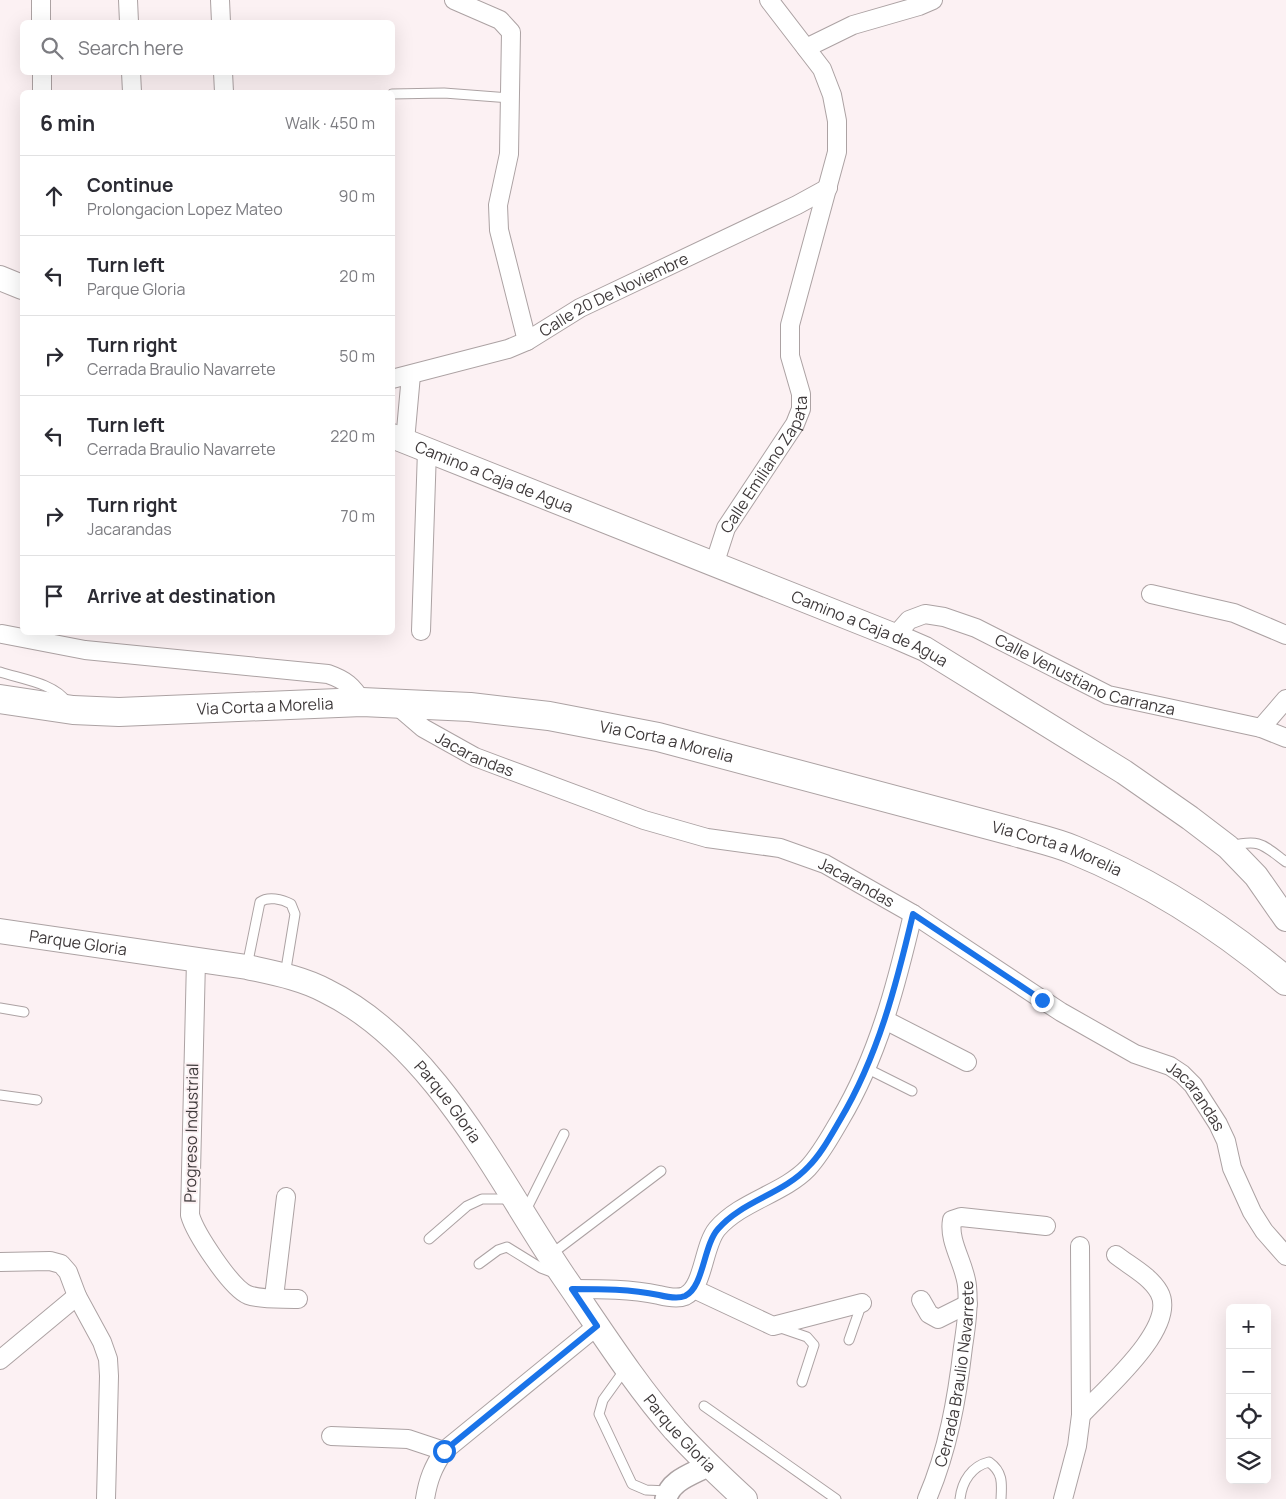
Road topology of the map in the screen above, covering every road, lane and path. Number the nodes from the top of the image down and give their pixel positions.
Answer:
1 (40, 0) edge
2 (128, 0) edge
3 (220, 0) edge
4 (454, 0) edge
5 (769, 0) edge
6 (932, 0) edge
7 (41, 20) edge
8 (129, 20) edge
9 (221, 20) edge
10 (806, 48) junction
11 (42, 75) edge
12 (131, 75) edge
13 (223, 75) edge
14 (42, 90) edge
15 (132, 90) edge
16 (224, 90) edge
17 (395, 94) edge
18 (511, 98) junction
19 (828, 188) junction
20 (0, 278) edge
21 (20, 286) edge
22 (528, 341) junction
23 (411, 374) junction
24 (395, 378) edge
25 (398, 438) edge
26 (427, 450) junction
27 (714, 565) junction
28 (1151, 594) dead end
29 (421, 631) dead end
30 (2, 634) dead end
31 (1286, 635) edge
32 (895, 636) junction
33 (0, 672) edge
34 (0, 699) edge
35 (1286, 699) edge
36 (362, 702) junction
37 (393, 702) junction
38 (73, 710) junction
39 (1261, 728) junction
40 (1286, 738) edge
41 (1228, 847) junction
42 (1286, 862) edge
43 (913, 914) junction
44 (1286, 919) edge
45 (0, 931) edge
46 (196, 960) junction
47 (247, 967) junction
48 (284, 975) junction
49 (1286, 981) edge
50 (0, 1008) edge
51 (24, 1012) dead end
52 (885, 1020) junction
53 (967, 1062) dead end
54 (868, 1069) junction
55 (912, 1091) dead end
56 (0, 1095) edge
57 (37, 1100) dead end
58 (564, 1134) dead end
59 (661, 1171) dead end
60 (286, 1198) dead end
61 (518, 1207) junction
62 (1046, 1226) dead end
63 (429, 1239) dead end
64 (1080, 1246) dead end
65 (550, 1255) junction
66 (1116, 1255) dead end
67 (1286, 1256) edge
68 (0, 1262) edge
69 (479, 1264) dead end
70 (568, 1283) junction
71 (694, 1289) junction
72 (77, 1296) junction
73 (274, 1297) junction
74 (298, 1299) dead end
75 (921, 1300) dead end
76 (862, 1303) joint
77 (968, 1304) junction
78 (597, 1326) junction
79 (773, 1326) junction
80 (849, 1340) dead end
81 (0, 1360) edge
82 (626, 1367) junction
83 (802, 1382) dead end
84 (704, 1406) dead end
85 (1081, 1415) junction
86 (331, 1436) dead end
87 (444, 1451) junction
88 (709, 1465) junction
89 (667, 1495) edge
90 (106, 1499) edge
91 (425, 1499) edge
92 (745, 1499) edge
93 (836, 1499) edge
94 (927, 1499) edge
95 (960, 1499) edge
96 (1001, 1499) edge
97 (1063, 1499) edge

1 - 7 street
2 - 8 street
3 - 9 street
4 - 18 street
5 - 10 street, Calle Emiliano Zapata
6 - 10 street
10 - 19 street, Calle Emiliano Zapata
11 - 14 street
12 - 15 street
13 - 16 street
17 - 18 lane
18 - 22 street
19 - 22 street, Calle 20 De Noviembre
19 - 27 street, Calle Emiliano Zapata
20 - 21 main road
22 - 23 street, Calle 20 De Noviembre
23 - 24 street, Calle 20 De Noviembre
23 - 25 street
25 - 26 main road, Camino a Caja de Agua
26 - 27 main road, Camino a Caja de Agua
26 - 29 street
27 - 32 main road, Camino a Caja de Agua
28 - 31 street
30 - 36 street
32 - 39 street, Calle Venustiano Carranza
32 - 41 main road, Camino a Caja de Agua
33 - 38 lane
34 - 38 main road, Via Corta a Morelia
35 - 39 street
36 - 37 main road, Via Corta a Morelia
36 - 38 main road, Via Corta a Morelia
37 - 43 street, Jacarandas
37 - 49 main road, Via Corta a Morelia
39 - 40 street, Calle Venustiano Carranza
41 - 42 lane
41 - 44 main road, Camino a Caja de Agua
43 - 52 street
43 - 67 street, Jacarandas
45 - 46 main road, Parque Gloria
46 - 47 main road, Parque Gloria
46 - 73 street, Progreso Industrial
47 - 48 main road, Parque Gloria
47 - 48 lane
48 - 61 main road, Parque Gloria
50 - 51 lane
52 - 53 street
52 - 54 street
54 - 55 lane
54 - 71 street
56 - 57 lane
58 - 61 lane
59 - 65 lane
60 - 73 street
61 - 63 lane
61 - 65 main road, Parque Gloria
62 - 77 street, Cerrada Braulio Navarrete
64 - 85 street
65 - 70 main road, Parque Gloria
66 - 85 street
68 - 72 street
69 - 70 lane
70 - 71 street
70 - 78 main road, Parque Gloria
71 - 79 street
72 - 81 street
72 - 90 street
73 - 74 street, Progreso Industrial
75 - 77 street
76 - 79 street
76 - 80 lane
77 - 94 street, Cerrada Braulio Navarrete
78 - 82 main road, Parque Gloria
78 - 87 street
79 - 83 lane
82 - 88 main road, Parque Gloria
82 - 89 lane
84 - 93 lane
85 - 97 street
86 - 87 street
87 - 91 street
88 - 89 street
88 - 92 main road, Parque Gloria
95 - 96 lane

